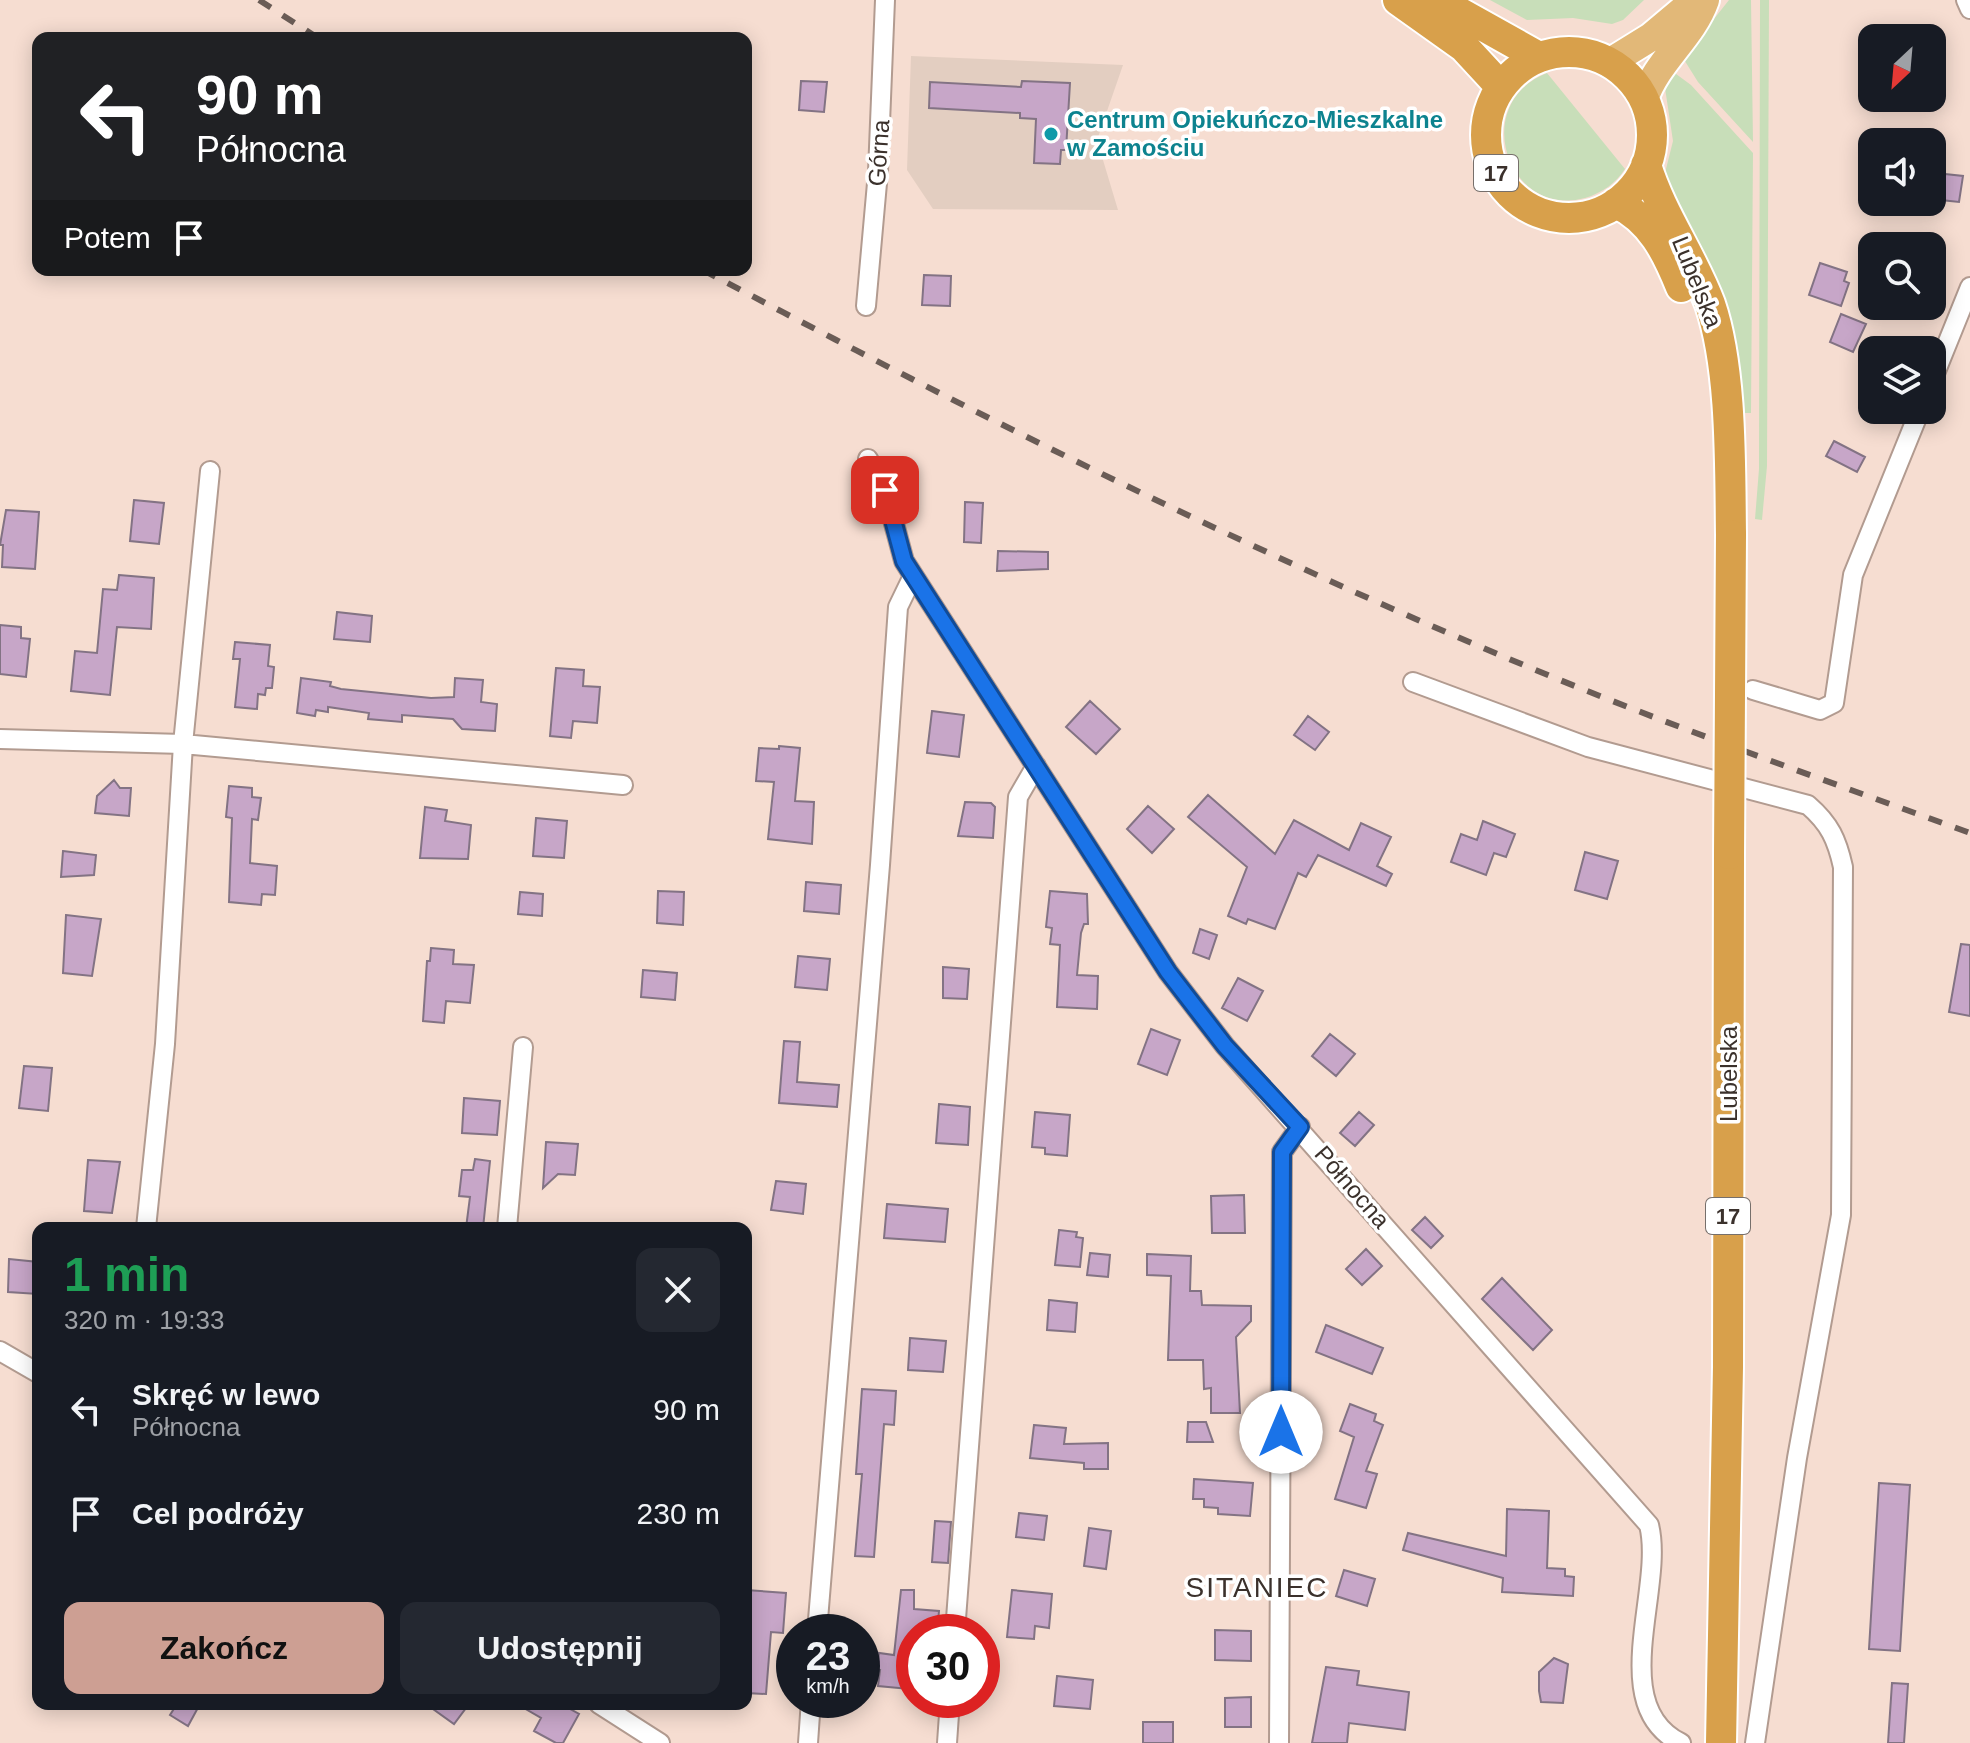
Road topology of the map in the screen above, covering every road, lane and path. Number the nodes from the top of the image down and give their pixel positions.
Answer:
1 (885, 0) edge
2 (1398, 0) edge
3 (1437, 0) edge
4 (1695, 0) edge
5 (1705, 0) edge
6 (1966, 0) edge
7 (1970, 9) edge
8 (1539, 57) junction
9 (1609, 63) junction
10 (1501, 87) junction
11 (1644, 99) junction
12 (1646, 165) junction
13 (1616, 203) junction
14 (1970, 287) edge
15 (866, 306) dead end
16 (1946, 346) edge
17 (1725, 406) junction
18 (1914, 424) edge
19 (868, 459) dead end
20 (210, 471) dead end
21 (913, 576) junction
22 (1413, 682) dead end
23 (1753, 690) dead end
24 (0, 739) edge
25 (183, 744) junction
26 (1036, 766) junction
27 (623, 785) dead end
28 (523, 1047) dead end
29 (1300, 1127) junction
30 (147, 1222) edge
31 (508, 1222) edge
32 (0, 1351) edge
33 (32, 1370) edge
34 (818, 1614) edge
35 (956, 1614) edge
36 (608, 1710) edge
37 (810, 1718) edge
38 (949, 1718) edge
39 (660, 1743) edge
40 (808, 1743) edge
41 (947, 1743) edge
42 (1279, 1743) edge
43 (1681, 1743) edge
44 (1721, 1743) edge
45 (1755, 1743) edge

1 - 15 street, Górna
2 - 10 highway
3 - 8 highway
4 - 9 main road
5 - 11 main road
6 - 7 street
8 - 9 highway
8 - 10 highway
9 - 11 highway
10 - 13 highway, 17
11 - 12 highway
12 - 13 highway
12 - 17 highway, Lubelska / 17
13 - 17 highway, Lubelska / 17
14 - 16 street
17 - 44 highway, Lubelska / 17, bridge
18 - 23 street
19 - 21 street, Północna
20 - 25 street
21 - 26 street, Północna
21 - 34 street
22 - 45 street
24 - 25 street
25 - 27 street
25 - 30 street
26 - 29 street, Północna
26 - 35 street
28 - 31 street
29 - 42 street
29 - 43 street, Północna
32 - 33 street
36 - 39 street
37 - 40 street
38 - 41 street

